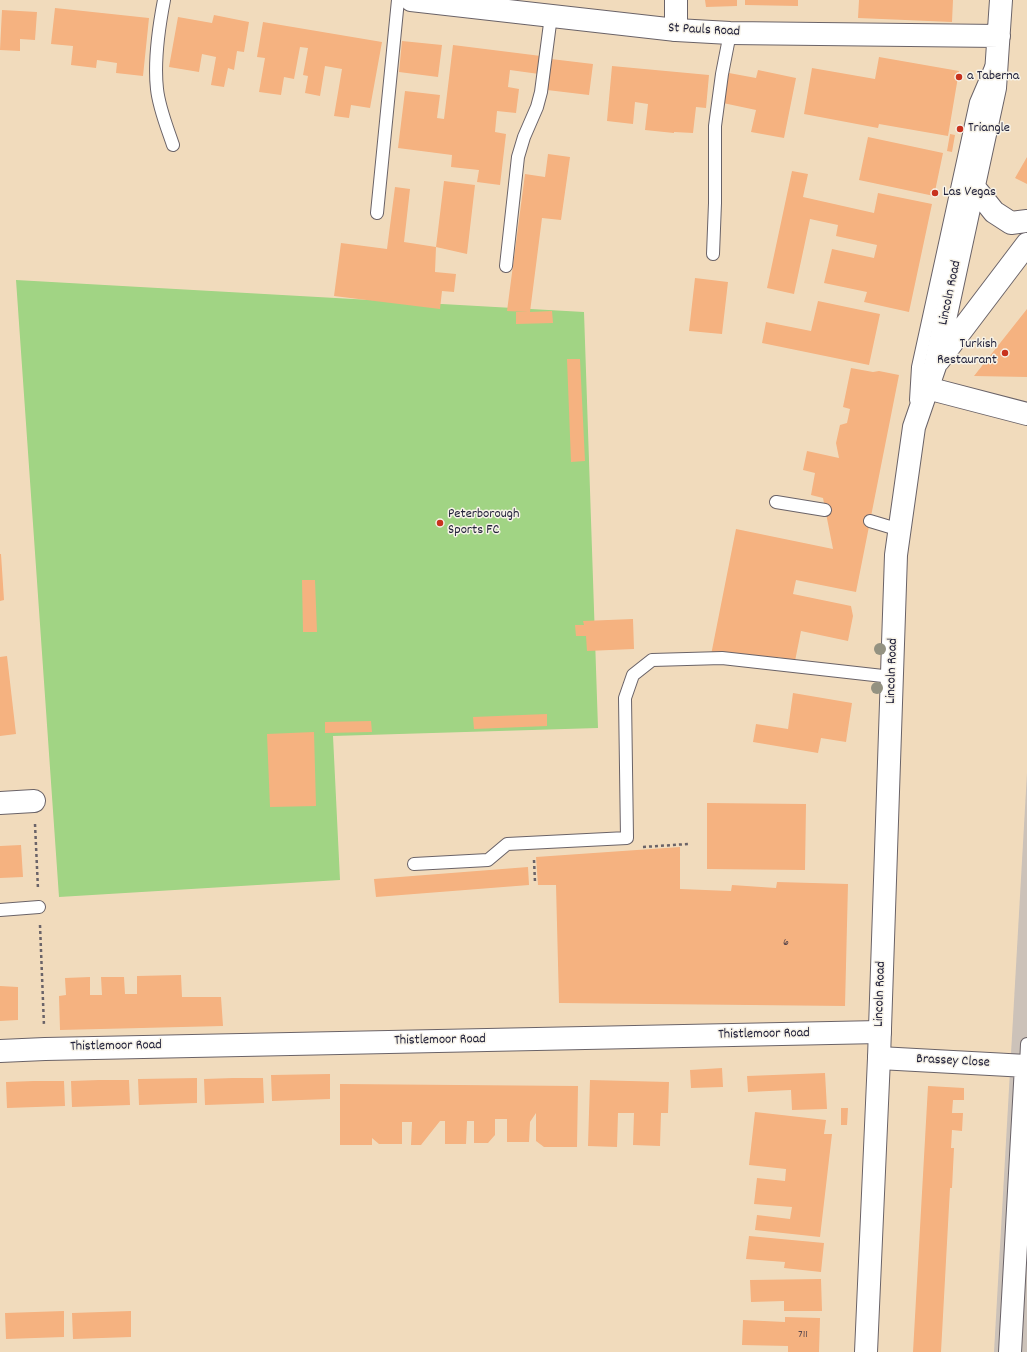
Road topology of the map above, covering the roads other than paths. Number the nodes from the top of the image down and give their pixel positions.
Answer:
1 (164, 0) edge
2 (398, 0) edge
3 (676, 0) edge
4 (1001, 0) edge
5 (425, 1) edge
6 (551, 16) junction
7 (676, 30) junction
8 (730, 33) junction
9 (999, 42) junction
10 (173, 145) dead end
11 (974, 187) junction
12 (377, 213) dead end
13 (1027, 221) edge
14 (1027, 244) edge
15 (713, 254) dead end
16 (506, 266) dead end
17 (935, 366) junction
18 (927, 388) junction
19 (1027, 414) edge
20 (914, 427) junction
21 (776, 502) dead end
22 (826, 510) dead end
23 (870, 521) dead end
24 (900, 530) junction
25 (892, 677) junction
26 (34, 801) road end
27 (0, 803) edge
28 (414, 864) dead end
29 (39, 907) road end
30 (0, 910) edge
31 (880, 1032) junction
32 (1027, 1044) edge
33 (0, 1051) edge
34 (879, 1058) junction
35 (1026, 1066) edge
36 (866, 1352) edge
37 (1010, 1352) edge

1 - 10 lane
2 - 12 lane
3 - 7 street
4 - 9 street, Lincoln Road
5 - 6 street, St Pauls Road
6 - 7 street, St Pauls Road
6 - 16 lane
7 - 8 street, St Pauls Road
8 - 9 street, St Pauls Road
8 - 15 lane
9 - 11 street, Lincoln Road
9 - 20 lane
11 - 13 street
11 - 17 street, Lincoln Road
14 - 17 street
17 - 18 street, Lincoln Road
18 - 19 street
18 - 20 street, Lincoln Road
20 - 24 street, Lincoln Road
21 - 22 lane
23 - 24 lane
24 - 25 street, Lincoln Road
25 - 28 lane
25 - 31 street, Lincoln Road
26 - 27 street
29 - 30 lane
31 - 33 street, Thistlemoor Road
31 - 34 street, Lincoln Road
32 - 35 lane
34 - 35 street, Brassey Close
34 - 36 street, Lincoln Road
35 - 37 street

